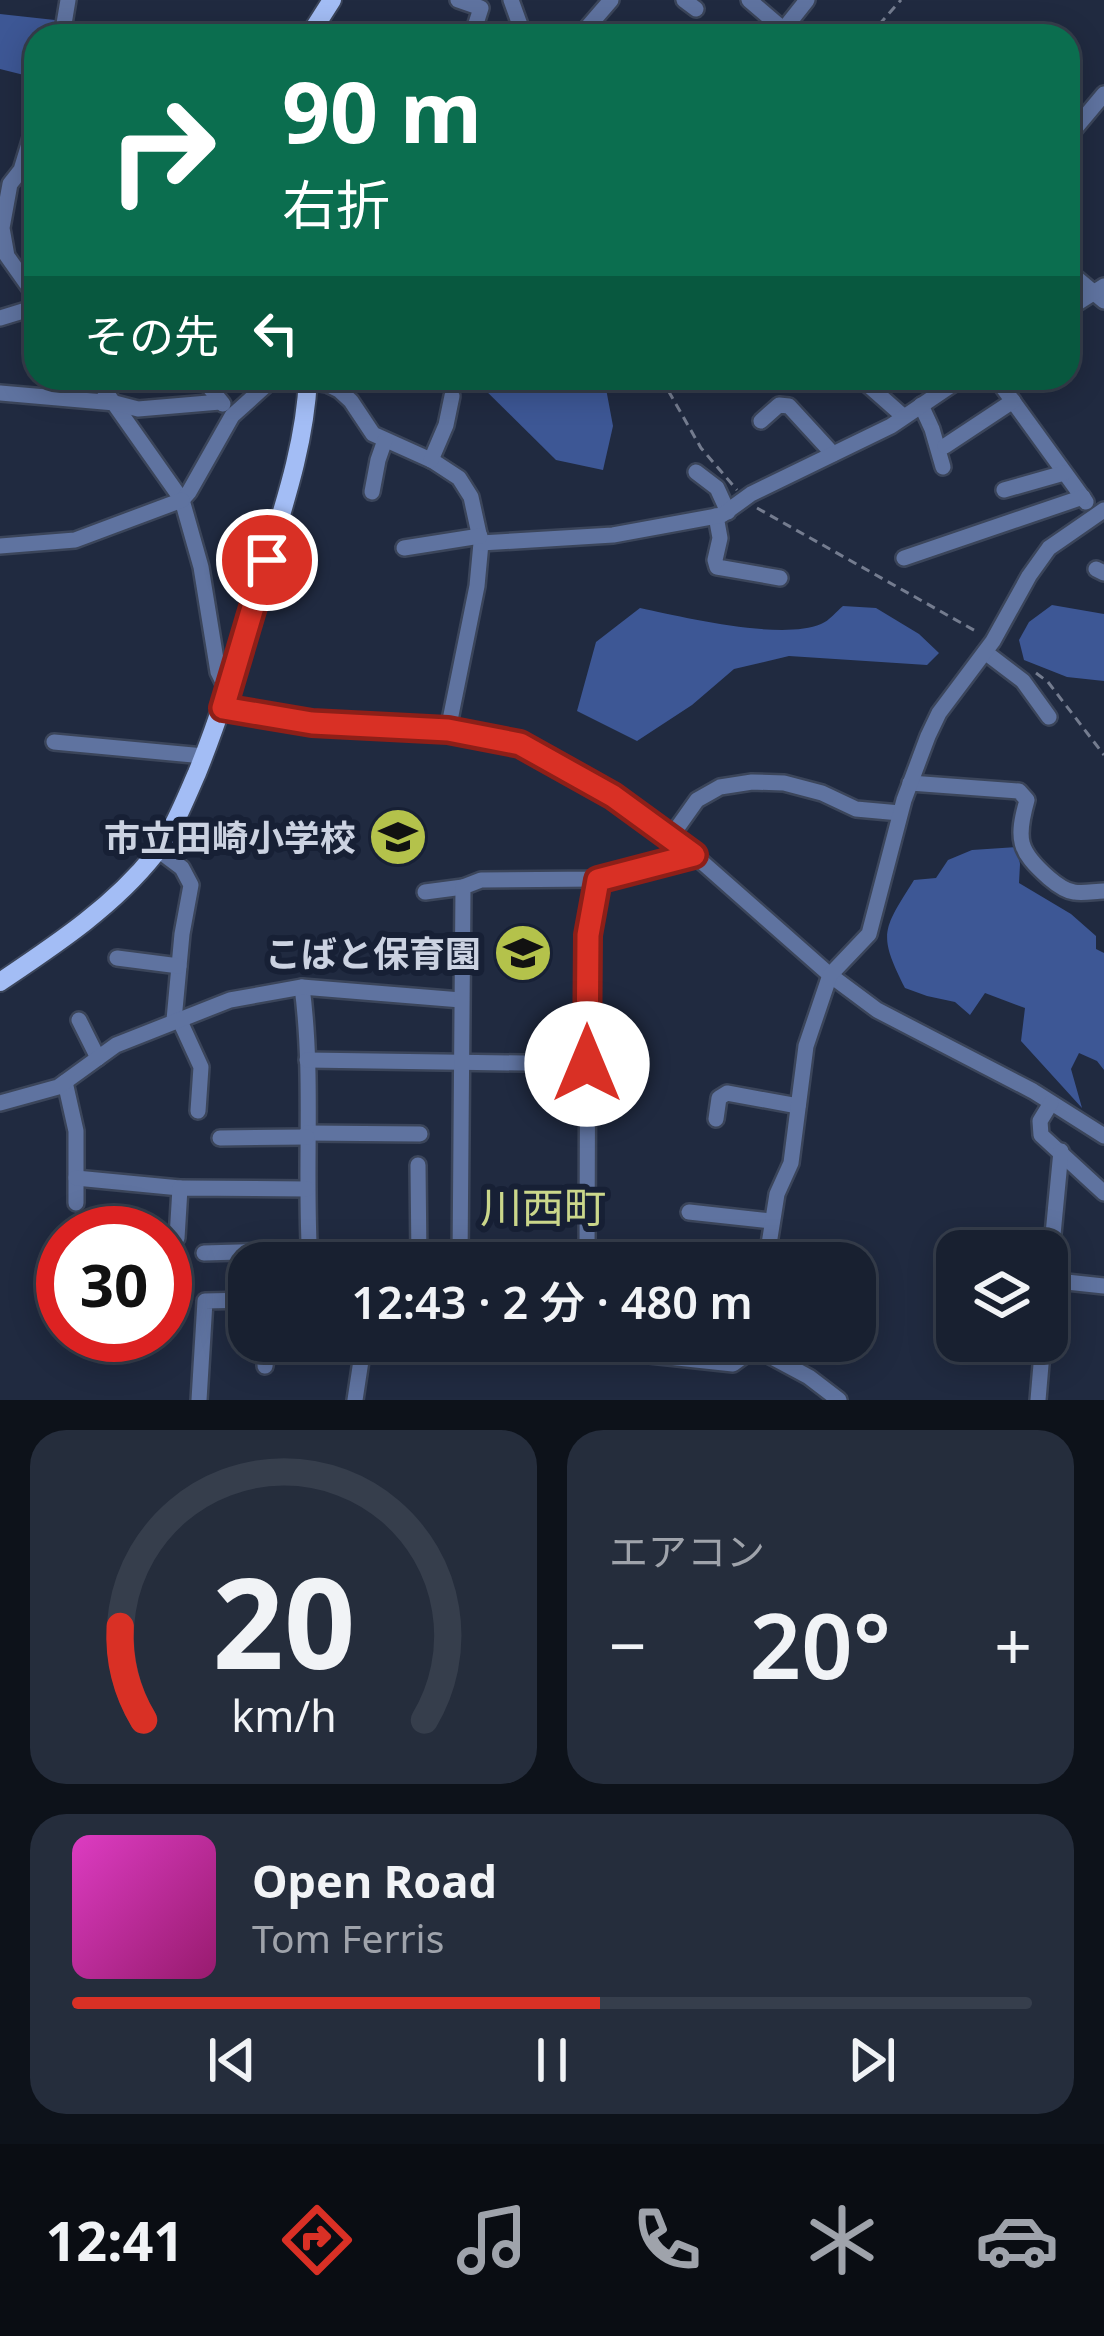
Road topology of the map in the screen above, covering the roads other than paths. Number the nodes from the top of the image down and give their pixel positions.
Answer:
1 (458, 0) edge
2 (611, 0) edge
3 (749, 0) edge
4 (476, 24) edge
5 (590, 24) edge
6 (777, 24) edge
7 (1104, 94) edge
8 (1080, 122) edge
9 (5, 181) edge
10 (24, 280) edge
11 (105, 390) edge
12 (211, 390) edge
13 (261, 390) edge
14 (307, 390) edge
15 (339, 390) edge
16 (874, 390) edge
17 (943, 390) edge
18 (1004, 390) edge
19 (0, 393) edge
20 (452, 396) dead end
21 (1012, 401) junction
22 (220, 402) junction
23 (115, 403) junction
24 (920, 405) junction
25 (236, 412) junction
26 (903, 416) junction
27 (760, 421) dead end
28 (386, 440) junction
29 (945, 446) dead end
30 (833, 454) junction
31 (431, 460) junction
32 (943, 467) dead end
33 (696, 472) dead end
34 (1064, 473) junction
35 (1004, 490) dead end
36 (373, 492) dead end
37 (1083, 497) junction
38 (182, 500) junction
39 (722, 514) junction
40 (1098, 519) edge
41 (481, 540) junction
42 (0, 546) edge
43 (404, 548) dead end
44 (904, 558) dead end
45 (780, 578) dead end
46 (989, 646) junction
47 (225, 700) junction
48 (1049, 717) dead end
49 (448, 730) junction
50 (54, 742) dead end
51 (204, 756) junction
52 (910, 783) junction
53 (900, 813) junction
54 (670, 838) junction
55 (158, 850) junction
56 (694, 855) junction
57 (598, 880) junction
58 (463, 887) junction
59 (1104, 891) edge
60 (425, 892) dead end
61 (117, 958) dead end
62 (179, 966) junction
63 (830, 975) junction
64 (0, 982) edge
65 (302, 987) junction
66 (460, 1000) junction
67 (176, 1019) junction
68 (79, 1020) dead end
69 (98, 1058) junction
70 (307, 1060) junction
71 (460, 1062) junction
72 (587, 1064) junction
73 (64, 1082) junction
74 (1051, 1102) junction
75 (0, 1103) edge
76 (798, 1106) junction
77 (198, 1111) dead end
78 (716, 1119) dead end
79 (420, 1134) dead end
80 (307, 1135) junction
81 (1104, 1136) edge
82 (226, 1142) dead end
83 (1061, 1151) junction
84 (418, 1165) dead end
85 (76, 1178) junction
86 (180, 1188) junction
87 (307, 1189) junction
88 (1104, 1193) edge
89 (76, 1203) dead end
90 (179, 1206) edge
91 (689, 1212) dead end
92 (771, 1221) junction
93 (1053, 1230) edge
94 (309, 1242) edge
95 (419, 1242) edge
96 (460, 1242) edge
97 (587, 1242) edge
98 (768, 1242) edge
99 (204, 1253) dead end
100 (228, 1254) edge
101 (1068, 1282) edge
102 (1104, 1286) edge
103 (228, 1300) edge
104 (265, 1362) edge
105 (361, 1362) edge
106 (784, 1362) edge
107 (1041, 1362) edge
108 (265, 1366) dead end
109 (199, 1400) edge
110 (355, 1400) edge
111 (839, 1400) edge
112 (1038, 1400) edge

1 - 4 street
2 - 5 street
3 - 6 street
7 - 8 street
9 - 10 street
11 - 23 street
12 - 22 street
13 - 25 street
14 - 47 main road
15 - 28 street
16 - 26 street
17 - 24 street
18 - 21 street
19 - 23 street
20 - 31 street
21 - 29 street
21 - 34 street
22 - 23 street
22 - 25 street
23 - 38 street
24 - 26 street
24 - 32 street
25 - 38 street
26 - 30 street
27 - 30 street
28 - 31 street
28 - 36 street
30 - 39 street
31 - 41 street
33 - 39 street
34 - 35 street
34 - 37 street
37 - 40 street
37 - 44 street
38 - 42 street
38 - 47 street
39 - 41 street
39 - 45 street
40 - 46 street
41 - 43 street
41 - 49 street
46 - 48 street
46 - 52 street
47 - 49 street
47 - 51 main road
49 - 54 street
50 - 51 street
51 - 55 main road
52 - 53 street
52 - 59 street
53 - 54 street
53 - 63 street
54 - 56 street
55 - 62 street
55 - 64 main road
56 - 57 street
56 - 63 street
57 - 58 street
57 - 72 street
58 - 60 street
58 - 66 street
61 - 62 street
62 - 67 street
63 - 74 street
63 - 76 street
65 - 66 street
65 - 67 street
65 - 70 street
66 - 71 street
67 - 69 street
67 - 77 street
68 - 69 street
69 - 73 street
70 - 71 street
70 - 80 street
71 - 72 street
71 - 96 street
72 - 97 street
73 - 75 street
73 - 85 street
74 - 81 street
74 - 83 street
76 - 78 street
76 - 92 street
79 - 80 street
80 - 82 street
80 - 87 street
83 - 88 street
83 - 93 street
84 - 95 street
85 - 86 street
85 - 89 street
86 - 87 street
86 - 90 street
87 - 94 street
91 - 92 street
92 - 98 street
99 - 100 street
101 - 102 street
103 - 109 street
104 - 108 street
105 - 110 street
106 - 111 street
107 - 112 street

